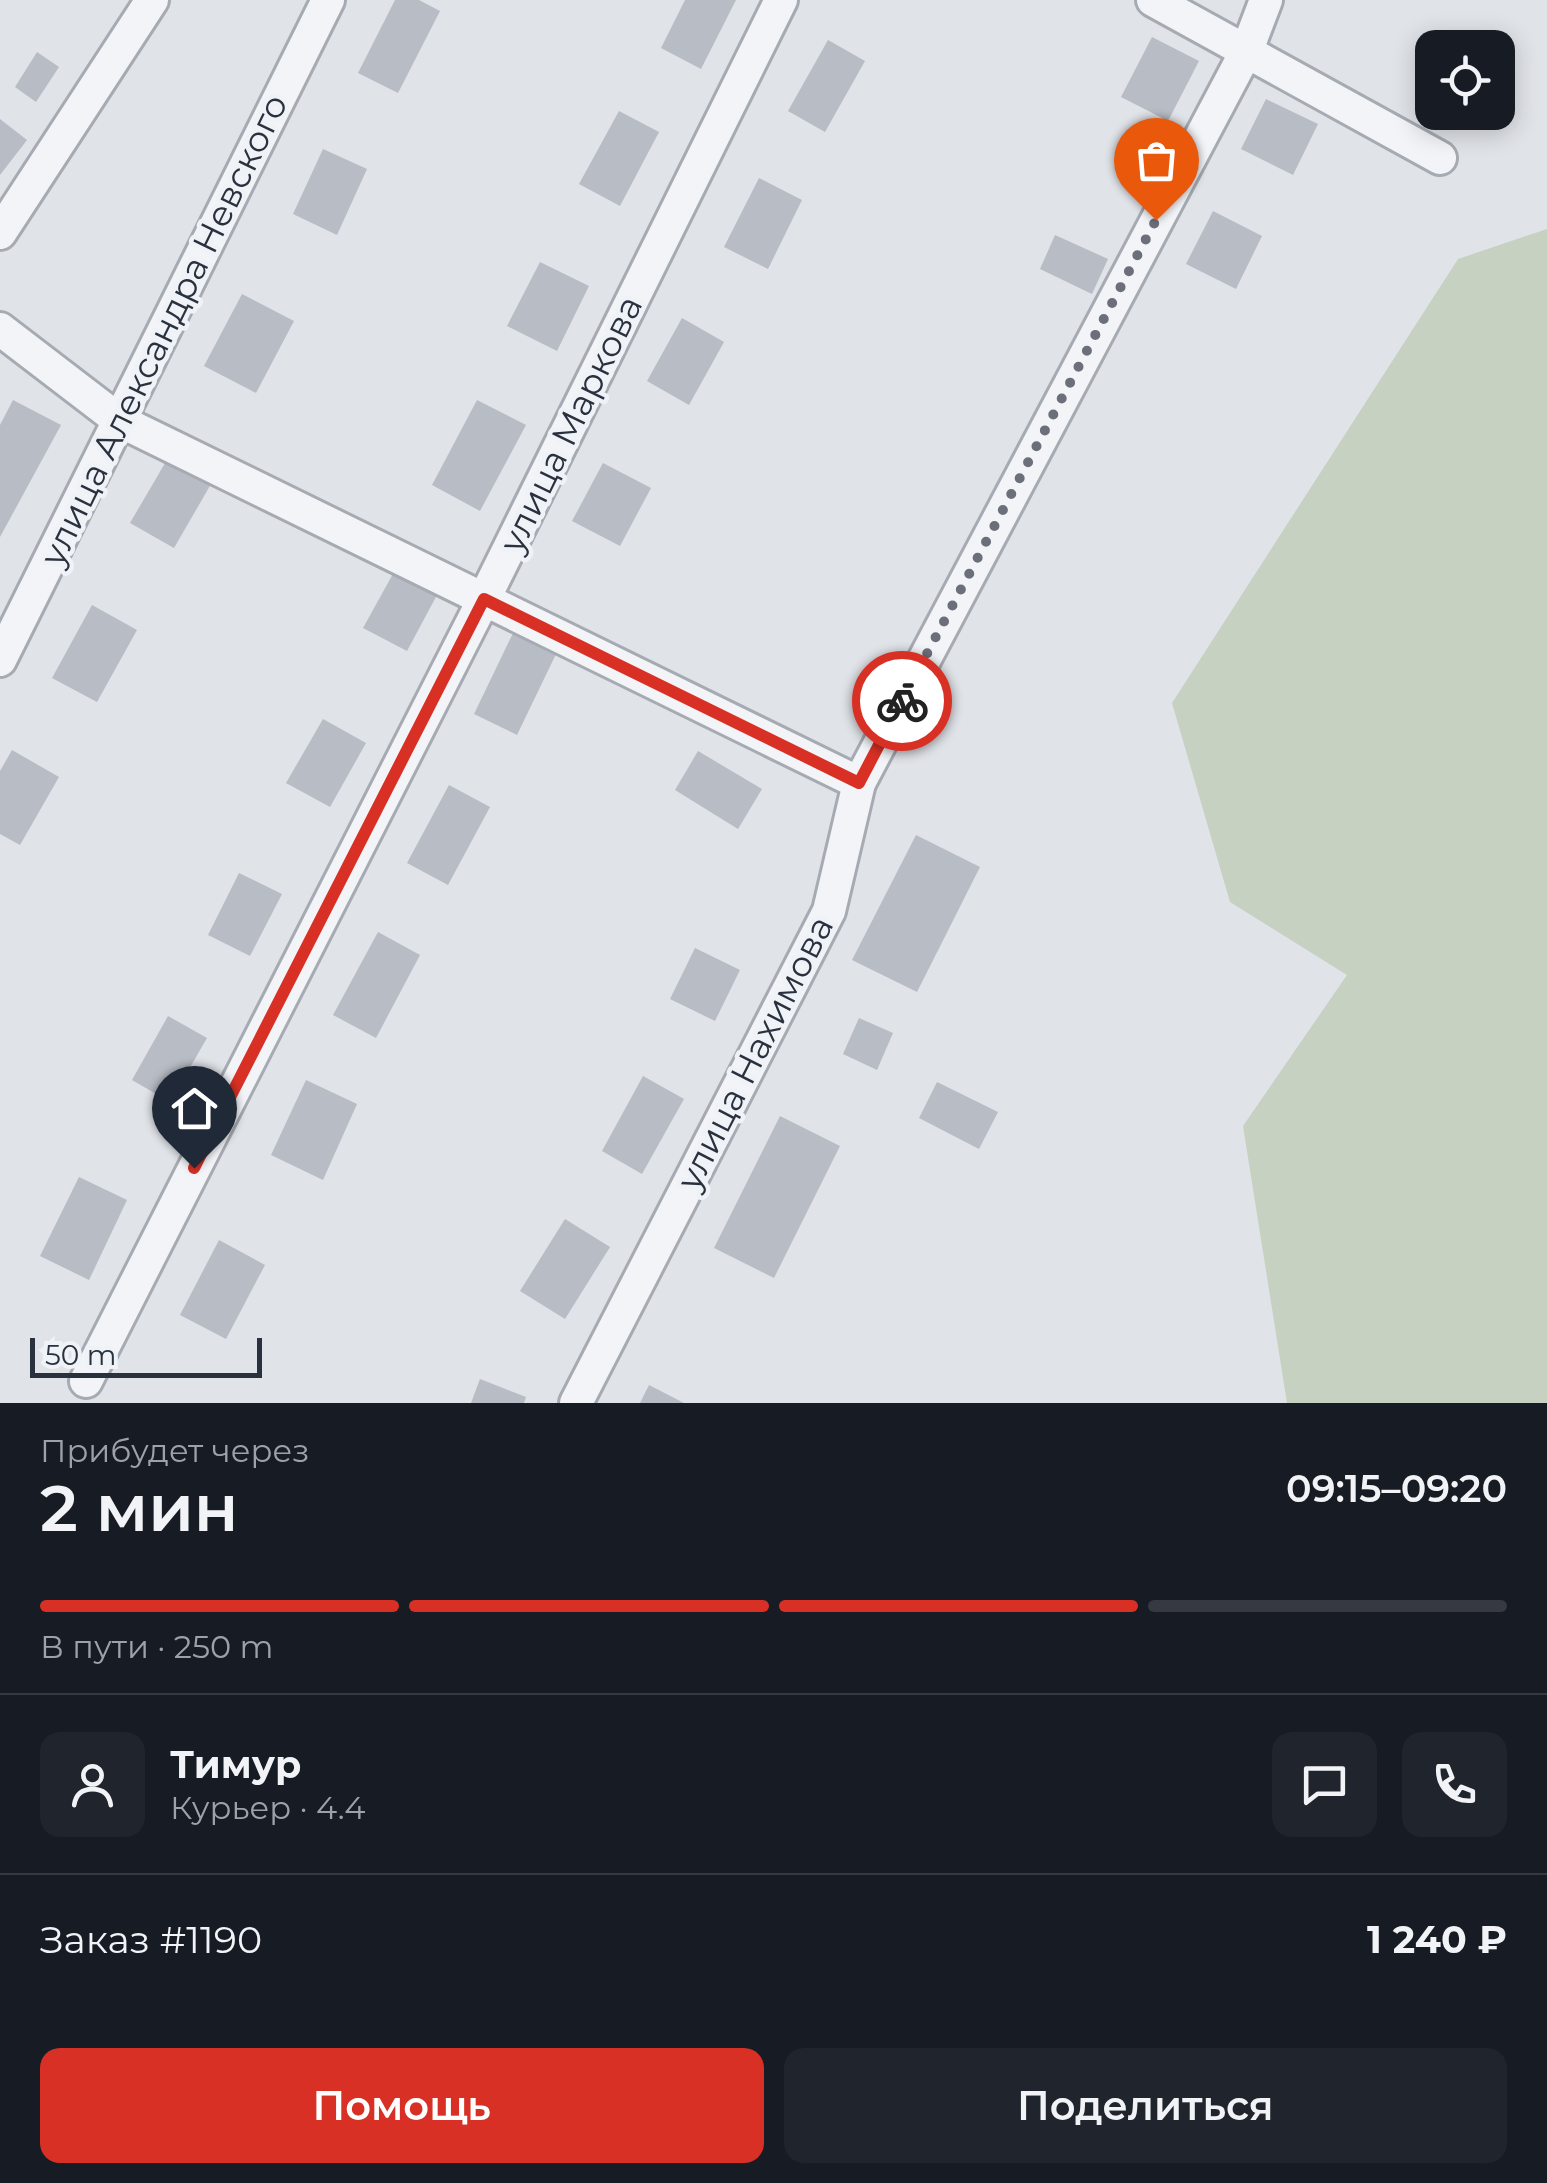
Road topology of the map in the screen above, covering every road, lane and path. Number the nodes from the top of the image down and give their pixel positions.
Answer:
1 (152, 0) edge
2 (328, 0) edge
3 (781, 0) edge
4 (1152, 0) edge
5 (1266, 0) edge
6 (1246, 50) junction
7 (1440, 158) dead end
8 (0, 233) edge
9 (0, 329) edge
10 (120, 421) junction
11 (484, 599) junction
12 (0, 660) edge
13 (859, 783) junction
14 (86, 1381) dead end
15 (576, 1403) edge

1 - 8 street
2 - 10 street, улица Александра Невского
3 - 11 street, улица Маркова
4 - 6 street
5 - 6 street, улица Нахимова
6 - 7 street
6 - 13 street, улица Нахимова
9 - 10 street
10 - 11 street
10 - 12 street, улица Александра Невского
11 - 13 street
11 - 14 street, улица Маркова
13 - 15 street, улица Нахимова

